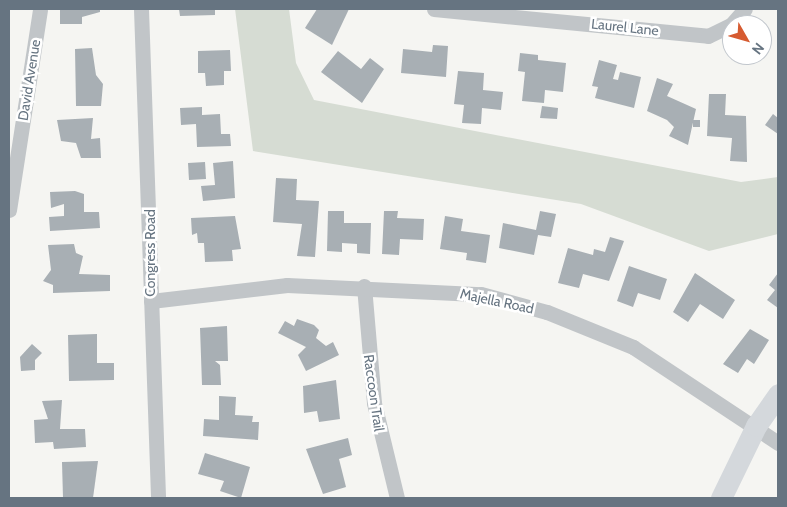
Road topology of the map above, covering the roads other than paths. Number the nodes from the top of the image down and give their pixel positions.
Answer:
1 (40, 9) edge
2 (140, 9) edge
3 (434, 9) edge
4 (744, 9) edge
5 (9, 210) edge
6 (364, 286) junction
7 (151, 301) junction
8 (778, 394) edge
9 (756, 426) junction
10 (778, 442) edge
11 (158, 498) edge
12 (397, 498) edge
13 (721, 498) edge

1 - 5 street, David Avenue
2 - 7 street, Congress Road
3 - 4 street, Laurel Lane
6 - 7 street, Majella Road
6 - 9 street, Majella Road
6 - 12 street, Raccoon Trail
7 - 11 street, Congress Road
8 - 9 street
9 - 10 street, Majella Road
9 - 13 street

